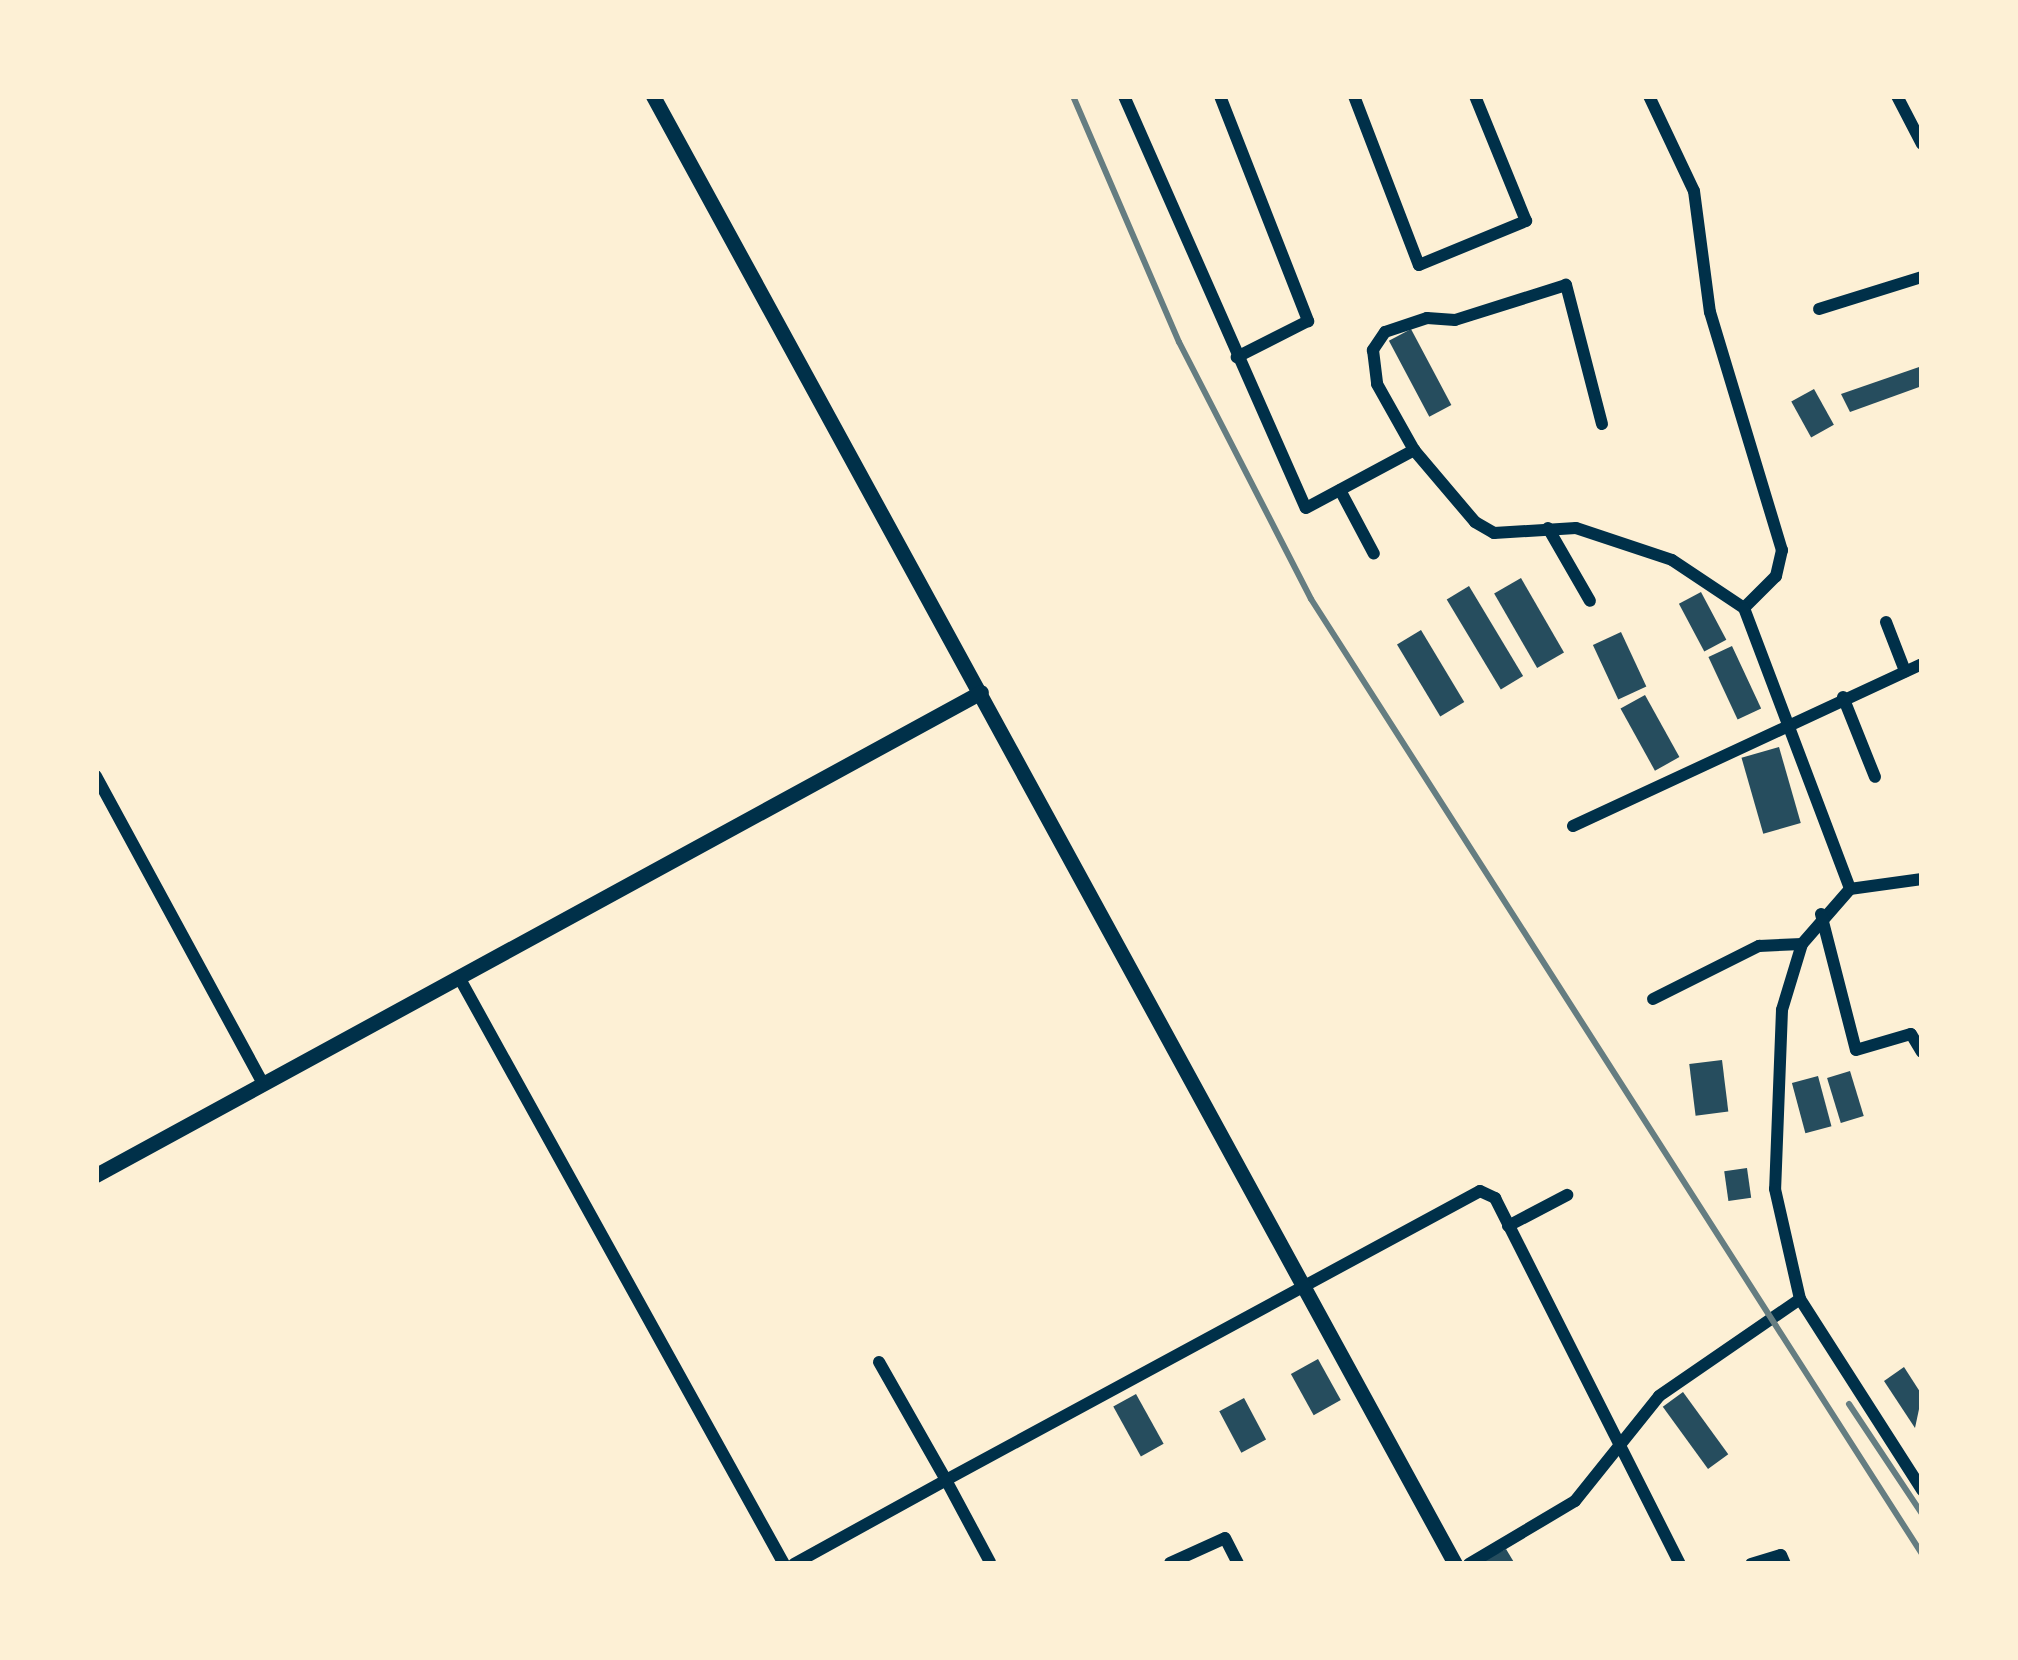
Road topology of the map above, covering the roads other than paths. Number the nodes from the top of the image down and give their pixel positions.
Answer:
1 (653, 96) edge
2 (1124, 96) edge
3 (1220, 96) edge
4 (1354, 96) edge
5 (1475, 96) edge
6 (1649, 96) edge
7 (1897, 96) edge
8 (1922, 144) edge
9 (1922, 277) edge
10 (1819, 309) dead end
11 (1237, 357) junction
12 (1602, 424) dead end
13 (1414, 451) junction
14 (1340, 490) junction
15 (1548, 528) junction
16 (1374, 554) dead end
17 (1590, 601) dead end
18 (1744, 608) junction
19 (1886, 622) dead end
20 (1922, 664) edge
21 (1905, 671) junction
22 (980, 692) junction
23 (1843, 697) junction
24 (1784, 722) junction
25 (96, 776) edge
26 (1875, 777) dead end
27 (1573, 826) dead end
28 (1922, 879) edge
29 (1850, 889) junction
30 (1821, 914) junction
31 (1802, 944) junction
32 (460, 980) junction
33 (1653, 999) dead end
34 (1922, 1052) edge
35 (263, 1084) junction
36 (96, 1175) edge
37 (1567, 1195) dead end
38 (1508, 1226) junction
39 (1303, 1284) junction
40 (1800, 1299) junction
41 (879, 1362) dead end
42 (1619, 1448) junction
43 (946, 1480) junction
44 (1922, 1490) edge
45 (990, 1562) edge
46 (1170, 1563) edge
47 (784, 1564) edge
48 (794, 1564) edge
49 (1238, 1564) edge
50 (1455, 1564) edge
51 (1469, 1564) edge
52 (1680, 1564) edge
53 (1751, 1564) edge
54 (1785, 1564) edge

1 - 22 street
2 - 11 street
3 - 11 street
4 - 5 street
6 - 18 street
7 - 8 street
9 - 10 street
11 - 14 street
12 - 13 street
13 - 14 street
13 - 15 street
14 - 16 street
15 - 17 street
15 - 18 street
18 - 24 street
19 - 21 street
20 - 21 street
21 - 23 street
22 - 32 street
22 - 39 street
23 - 24 street
23 - 26 street
24 - 27 street
24 - 29 street
25 - 35 street
28 - 29 street
29 - 30 street
30 - 31 street
30 - 34 street
31 - 33 street
31 - 40 street
32 - 35 street
32 - 47 street
35 - 36 street
37 - 38 street
38 - 39 street
38 - 42 street
39 - 43 street
39 - 50 street
40 - 42 street
40 - 44 street
41 - 43 street
42 - 51 street
42 - 52 street
43 - 45 street
43 - 48 street
46 - 49 street
53 - 54 street

